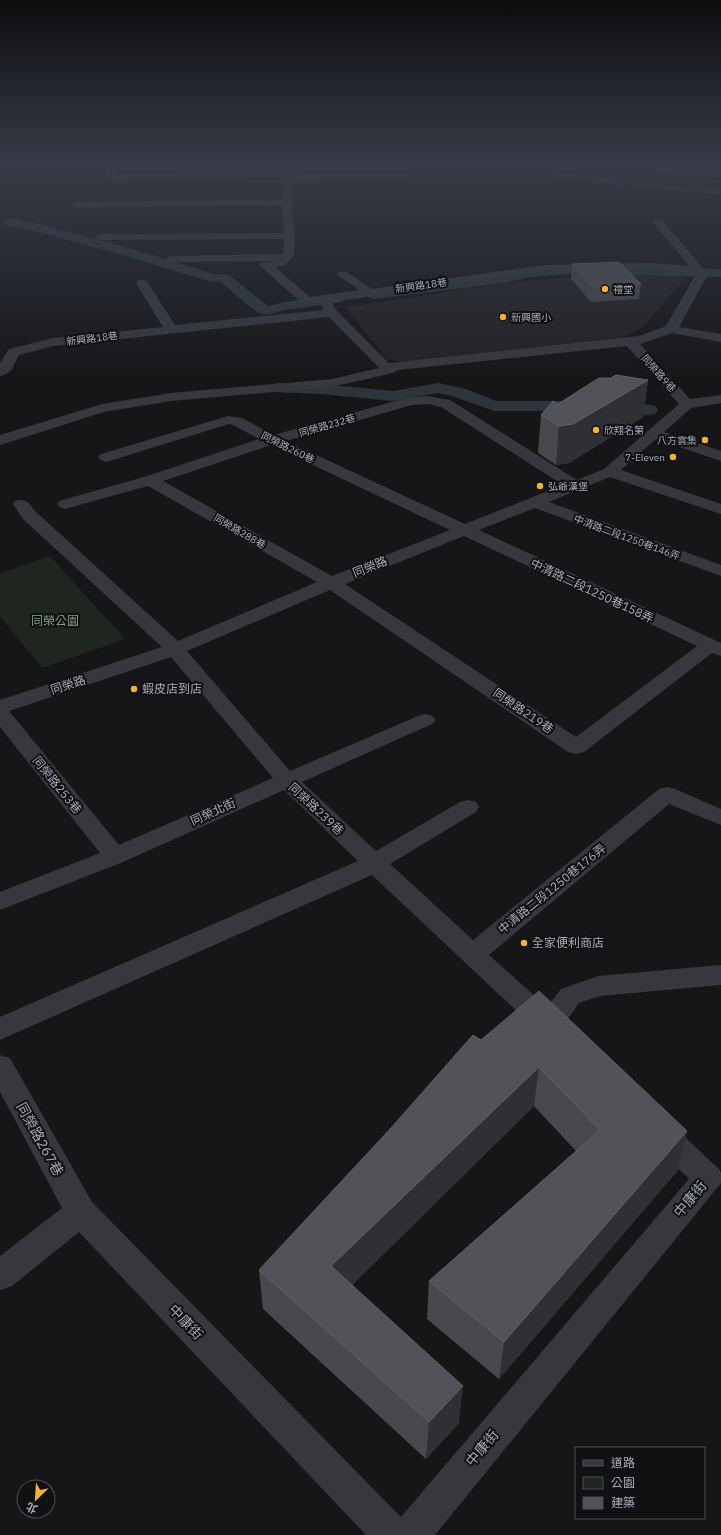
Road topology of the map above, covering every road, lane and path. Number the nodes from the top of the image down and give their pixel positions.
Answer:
1 (290, 236) joint
2 (671, 236) edge
3 (99, 237) dead end
4 (286, 257) junction
5 (172, 259) dead end
6 (705, 273) junction
7 (343, 274) dead end
8 (142, 283) dead end
9 (369, 292) junction
10 (323, 299) junction
11 (332, 313) junction
12 (171, 329) junction
13 (671, 329) junction
14 (721, 338) edge
15 (631, 342) junction
16 (388, 370) junction
17 (0, 372) edge
18 (721, 399) edge
19 (687, 404) junction
20 (654, 434) junction
21 (0, 440) edge
22 (272, 440) junction
23 (721, 456) edge
24 (106, 457) dead end
25 (610, 472) junction
26 (150, 480) junction
27 (574, 486) junction
28 (534, 502) junction
29 (21, 504) dead end
30 (65, 504) dead end
31 (721, 509) edge
32 (463, 530) junction
33 (721, 571) edge
34 (331, 583) junction
35 (715, 648) edge
36 (176, 649) junction
37 (0, 707) edge
38 (0, 714) edge
39 (425, 720) dead end
40 (286, 780) junction
41 (468, 807) dead end
42 (721, 818) edge
43 (115, 856) junction
44 (374, 863) junction
45 (0, 901) edge
46 (472, 955) junction
47 (721, 975) edge
48 (549, 1025) junction
49 (0, 1029) edge
50 (577, 1052) edge
51 (0, 1066) edge
52 (640, 1112) edge
53 (714, 1184) edge
54 (81, 1212) junction
55 (0, 1275) edge
56 (392, 1535) edge
57 (410, 1535) edge

1 - 3 street
1 - 4 street
2 - 6 street
4 - 5 street
4 - 10 street, 新興路18巷
6 - 9 street, 新興路18巷
6 - 13 street
7 - 9 street
8 - 12 street
9 - 10 street, 新興路18巷
10 - 11 street
11 - 12 street, 新興路18巷
11 - 16 street
12 - 17 street, 新興路18巷
13 - 14 street
13 - 15 street
15 - 16 street
15 - 19 street, 同榮路9巷
16 - 21 street
18 - 19 street
19 - 20 street, 同榮路
20 - 23 street
20 - 25 street, 同榮路
22 - 24 street, 同榮路260巷
22 - 26 street, 同榮路232巷
22 - 27 street, 同榮路232巷
22 - 32 street, 同榮路260巷
25 - 27 street, 同榮路
25 - 31 street
26 - 30 street, 同榮路232巷
26 - 34 street, 同榮路288巷
27 - 28 street, 同榮路
28 - 32 street, 同榮路
28 - 33 street, 中清路二段1250巷146弄
29 - 36 street, 同榮路239巷
32 - 34 street, 同榮路
32 - 35 street, 中清路二段1250巷158弄
34 - 35 street, 同榮路219巷
34 - 36 street, 同榮路
36 - 37 street, 同榮路
36 - 40 street, 同榮路239巷
38 - 43 street, 同榮路253巷
39 - 40 street, 同榮北街
40 - 43 street, 同榮北街
40 - 44 street, 同榮路239巷
41 - 44 street
42 - 46 street, 中清路二段1250巷176弄
43 - 45 street, 同榮北街
44 - 46 street, 同榮路239巷
44 - 49 street
46 - 48 street
47 - 48 street
48 - 50 street
51 - 54 street, 同榮路267巷
52 - 53 street, 中康街
53 - 57 street, 中康街
54 - 55 street
54 - 56 street, 中康街

